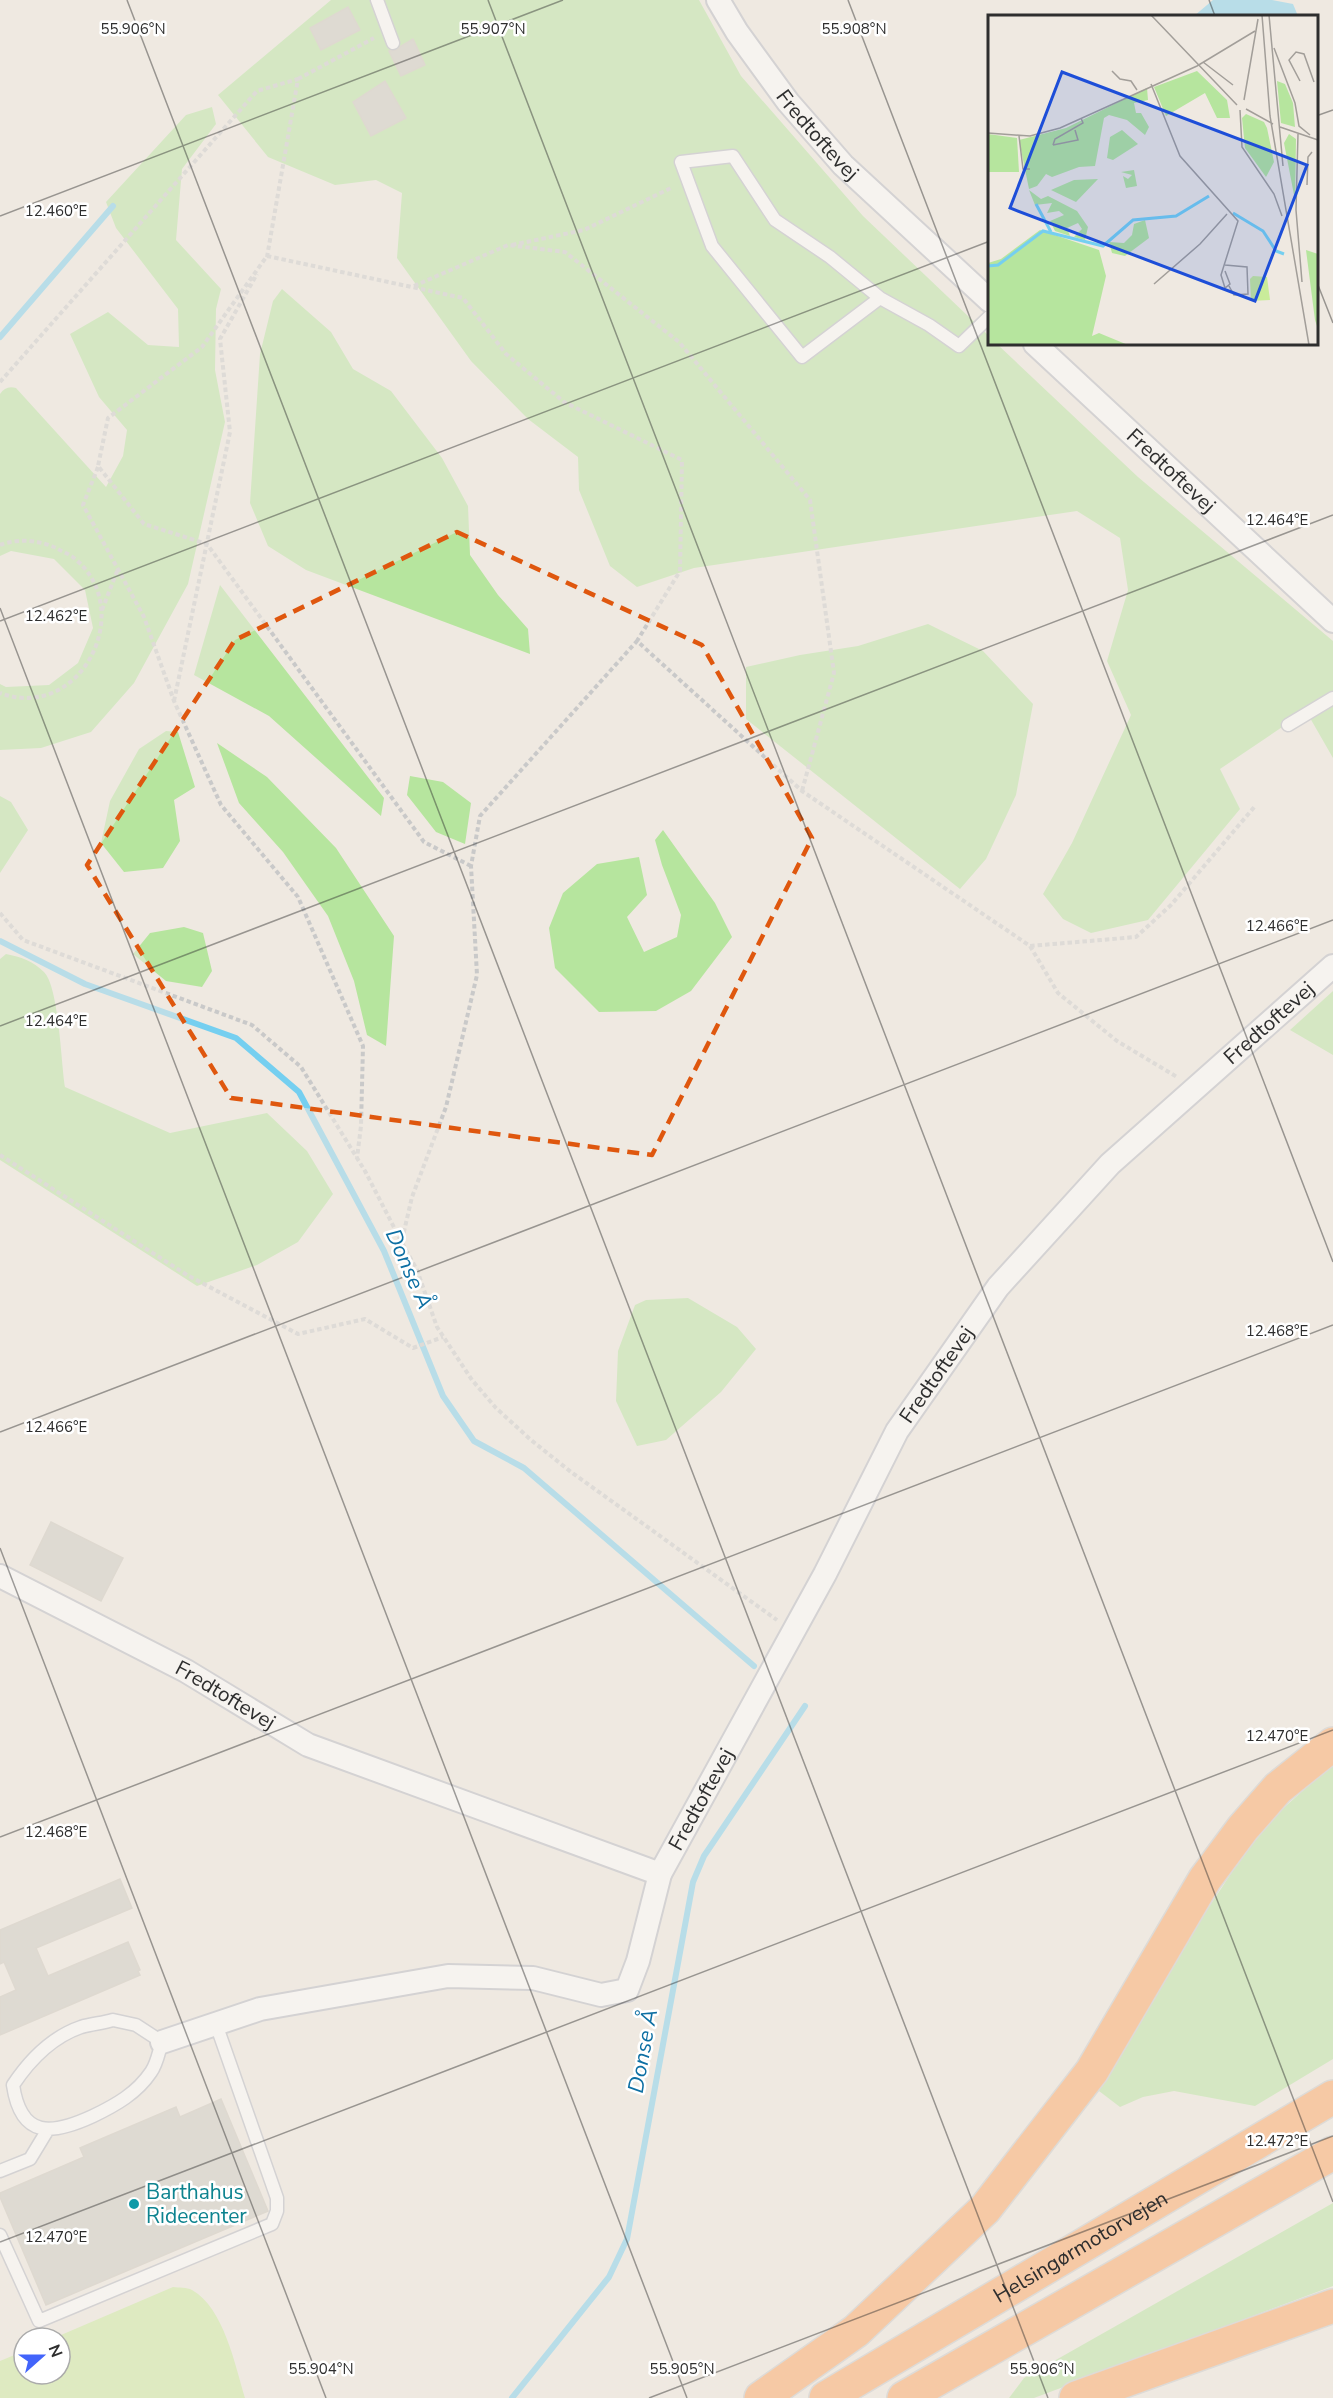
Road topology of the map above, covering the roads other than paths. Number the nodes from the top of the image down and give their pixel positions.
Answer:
1 (377, 0) edge
2 (718, 0) edge
3 (393, 43) dead end
4 (880, 298) junction
5 (988, 299) edge
6 (988, 318) edge
7 (1036, 345) edge
8 (1333, 621) edge
9 (1333, 698) edge
10 (1288, 725) dead end
11 (1333, 966) edge
12 (0, 1576) edge
13 (1333, 1744) edge
14 (660, 1874) junction
15 (216, 2024) junction
16 (162, 2042) junction
17 (1333, 2097) edge
18 (47, 2131) junction
19 (1333, 2153) edge
20 (0, 2171) edge
21 (0, 2235) edge
22 (1333, 2306) edge
23 (760, 2398) edge
24 (826, 2398) edge
25 (904, 2398) edge
26 (1076, 2398) edge

1 - 3 lane
2 - 5 street, Fredtoftevej
4 - 4 lane
4 - 6 lane
7 - 8 street, Fredtoftevej
9 - 10 lane
11 - 14 street, Fredtoftevej
12 - 14 street, Fredtoftevej
13 - 23 highway
14 - 15 street, Fredtoftevej
15 - 16 street, Fredtoftevej
15 - 21 lane
16 - 18 lane
16 - 18 lane
17 - 24 highway, Helsingørmotorvejen
18 - 20 lane
19 - 25 highway, Helsingørmotorvejen
22 - 26 highway

